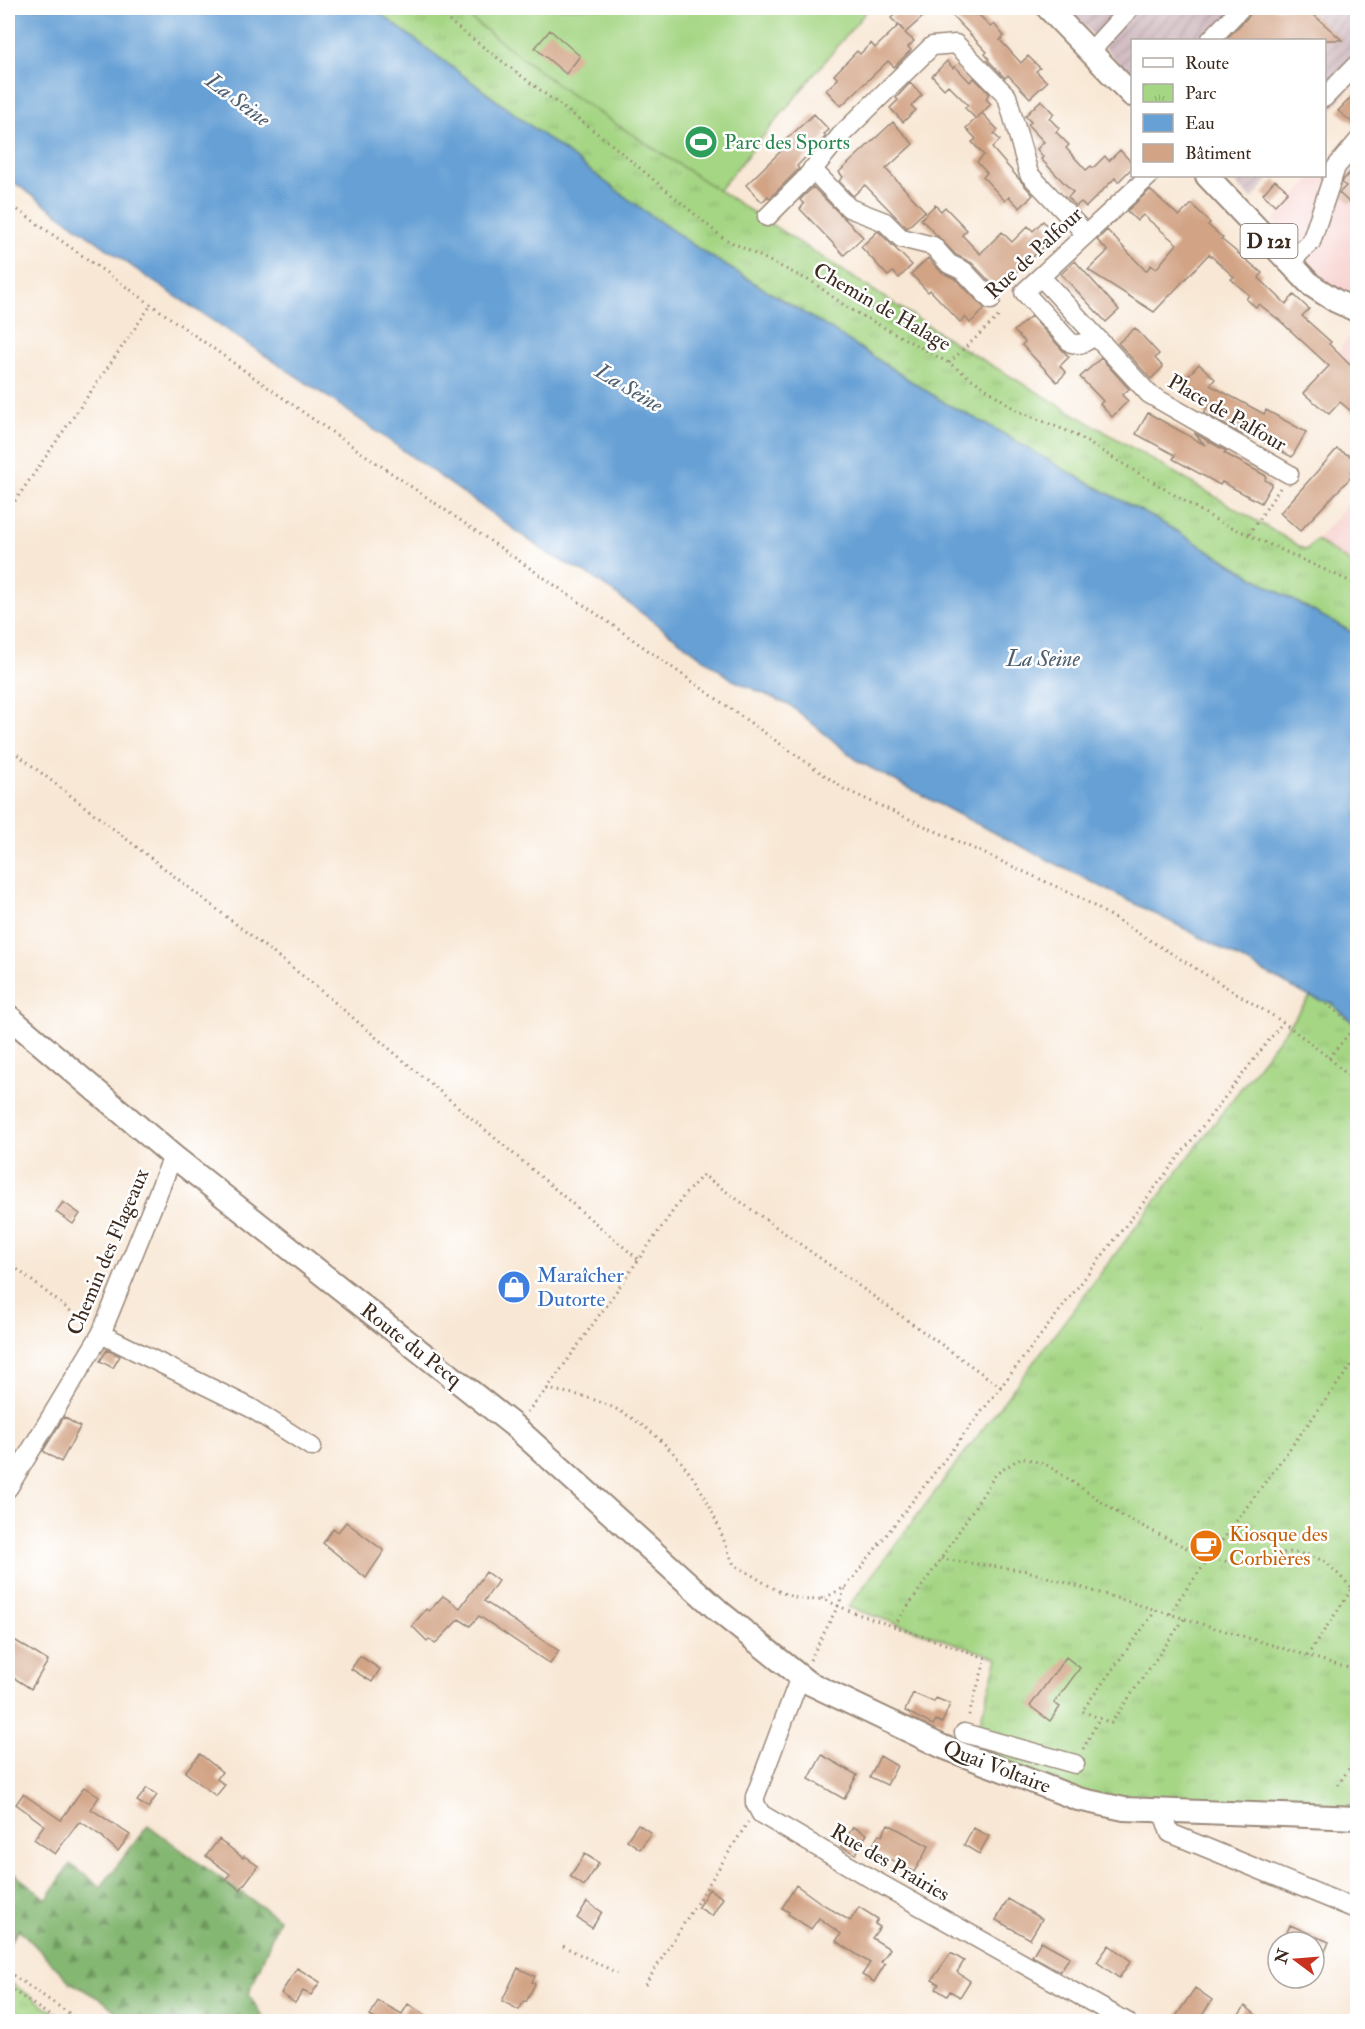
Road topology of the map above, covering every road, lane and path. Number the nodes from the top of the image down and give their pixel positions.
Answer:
1 (422, 8) edge
2 (1130, 8) edge
3 (1241, 8) edge
4 (1054, 12) edge
5 (1211, 39) edge
6 (1091, 51) junction
7 (1358, 63) edge
8 (1131, 94) edge
9 (1326, 96) edge
10 (1358, 141) edge
11 (1358, 159) edge
12 (1336, 167) junction
13 (812, 169) junction
14 (1148, 177) edge
15 (1208, 177) edge
16 (8, 203) edge
17 (767, 217) dead end
18 (1086, 234) junction
19 (1289, 262) junction
20 (1041, 277) junction
21 (1024, 292) junction
22 (991, 300) dead end
23 (1336, 301) junction
24 (151, 305) junction
25 (1358, 311) edge
26 (1358, 327) edge
27 (1094, 336) junction
28 (949, 363) junction
29 (1289, 474) joint
30 (8, 511) edge
31 (1249, 534) junction
32 (1358, 585) edge
33 (8, 747) edge
34 (1326, 1004) dead end
35 (8, 1016) edge
36 (1283, 1022) junction
37 (1357, 1026) edge
38 (1329, 1058) junction
39 (1358, 1084) edge
40 (173, 1156) junction
41 (639, 1260) junction
42 (8, 1262) edge
43 (101, 1334) junction
44 (1358, 1356) edge
45 (1001, 1387) junction
46 (547, 1389) junction
47 (513, 1425) junction
48 (312, 1447) dead end
49 (8, 1488) edge
50 (941, 1559) junction
51 (1209, 1560) junction
52 (846, 1587) junction
53 (1352, 1589) junction
54 (1358, 1594) edge
55 (821, 1599) junction
56 (838, 1606) junction
57 (1156, 1610) junction
58 (1170, 1614) junction
59 (1184, 1619) junction
60 (894, 1626) junction
61 (1307, 1656) junction
62 (1358, 1671) edge
63 (804, 1680) junction
64 (1099, 1719) junction
65 (964, 1733) joint
66 (1358, 1755) edge
67 (1079, 1757) joint
68 (1338, 1785) dead end
69 (757, 1808) junction
70 (1162, 1810) junction
71 (1197, 1812) junction
72 (1358, 1812) edge
73 (1358, 1818) edge
74 (1358, 1910) edge
75 (563, 1946) dead end
76 (8, 1972) edge
77 (617, 1973) dead end
78 (645, 1985) dead end
79 (8, 1987) edge
80 (59, 2022) edge
81 (82, 2022) edge
82 (1127, 2022) edge

1 - 28 path, Chemin de Halage
2 - 6 street
3 - 5 street
4 - 6 main road
6 - 8 main road
7 - 9 street
10 - 12 street
11 - 12 street
12 - 19 street
13 - 17 street
13 - 18 street
13 - 22 street
14 - 18 street, Rue de Palfour
15 - 19 main road, D 121
16 - 24 path
18 - 20 street, Rue de Palfour
19 - 23 main road, D 121
20 - 21 street, Rue de Palfour
20 - 27 street, Place de Palfour
21 - 27 street
21 - 28 path, Rue de Palfour
23 - 25 main road, D 121
23 - 26 main road, D 121
24 - 30 path
24 - 36 path
27 - 29 street, Place de Palfour
28 - 31 path, Chemin de Halage
29 - 31 path
31 - 32 path, Chemin de Halage
33 - 41 path
34 - 37 path
35 - 40 main road, Route du Pecq
36 - 38 path
36 - 45 path
37 - 38 path
38 - 39 path
40 - 43 street, Chemin des Flageaux
40 - 47 main road, Route du Pecq
41 - 45 path
41 - 46 path
42 - 43 path
43 - 48 street
43 - 49 street, Chemin des Flageaux
44 - 51 path
45 - 52 path
46 - 47 path
46 - 55 path
47 - 63 main road, Route du Pecq
50 - 51 path
50 - 57 path
50 - 60 path
51 - 53 path
51 - 58 path
52 - 55 path
52 - 56 path
53 - 54 path
53 - 61 path
55 - 56 path
56 - 60 path
56 - 63 path
57 - 58 path
57 - 64 path
58 - 59 path
59 - 61 path
59 - 64 path
60 - 65 path
61 - 62 path
63 - 69 street
63 - 70 main road, Quai Voltaire
64 - 67 path
65 - 67 street
66 - 68 path
69 - 78 path
69 - 82 street, Rue des Prairies
70 - 71 main road, Quai Voltaire
70 - 74 street
71 - 72 main road, Quai Voltaire
71 - 73 main road, Quai Voltaire
75 - 77 path
76 - 81 path
79 - 80 path

